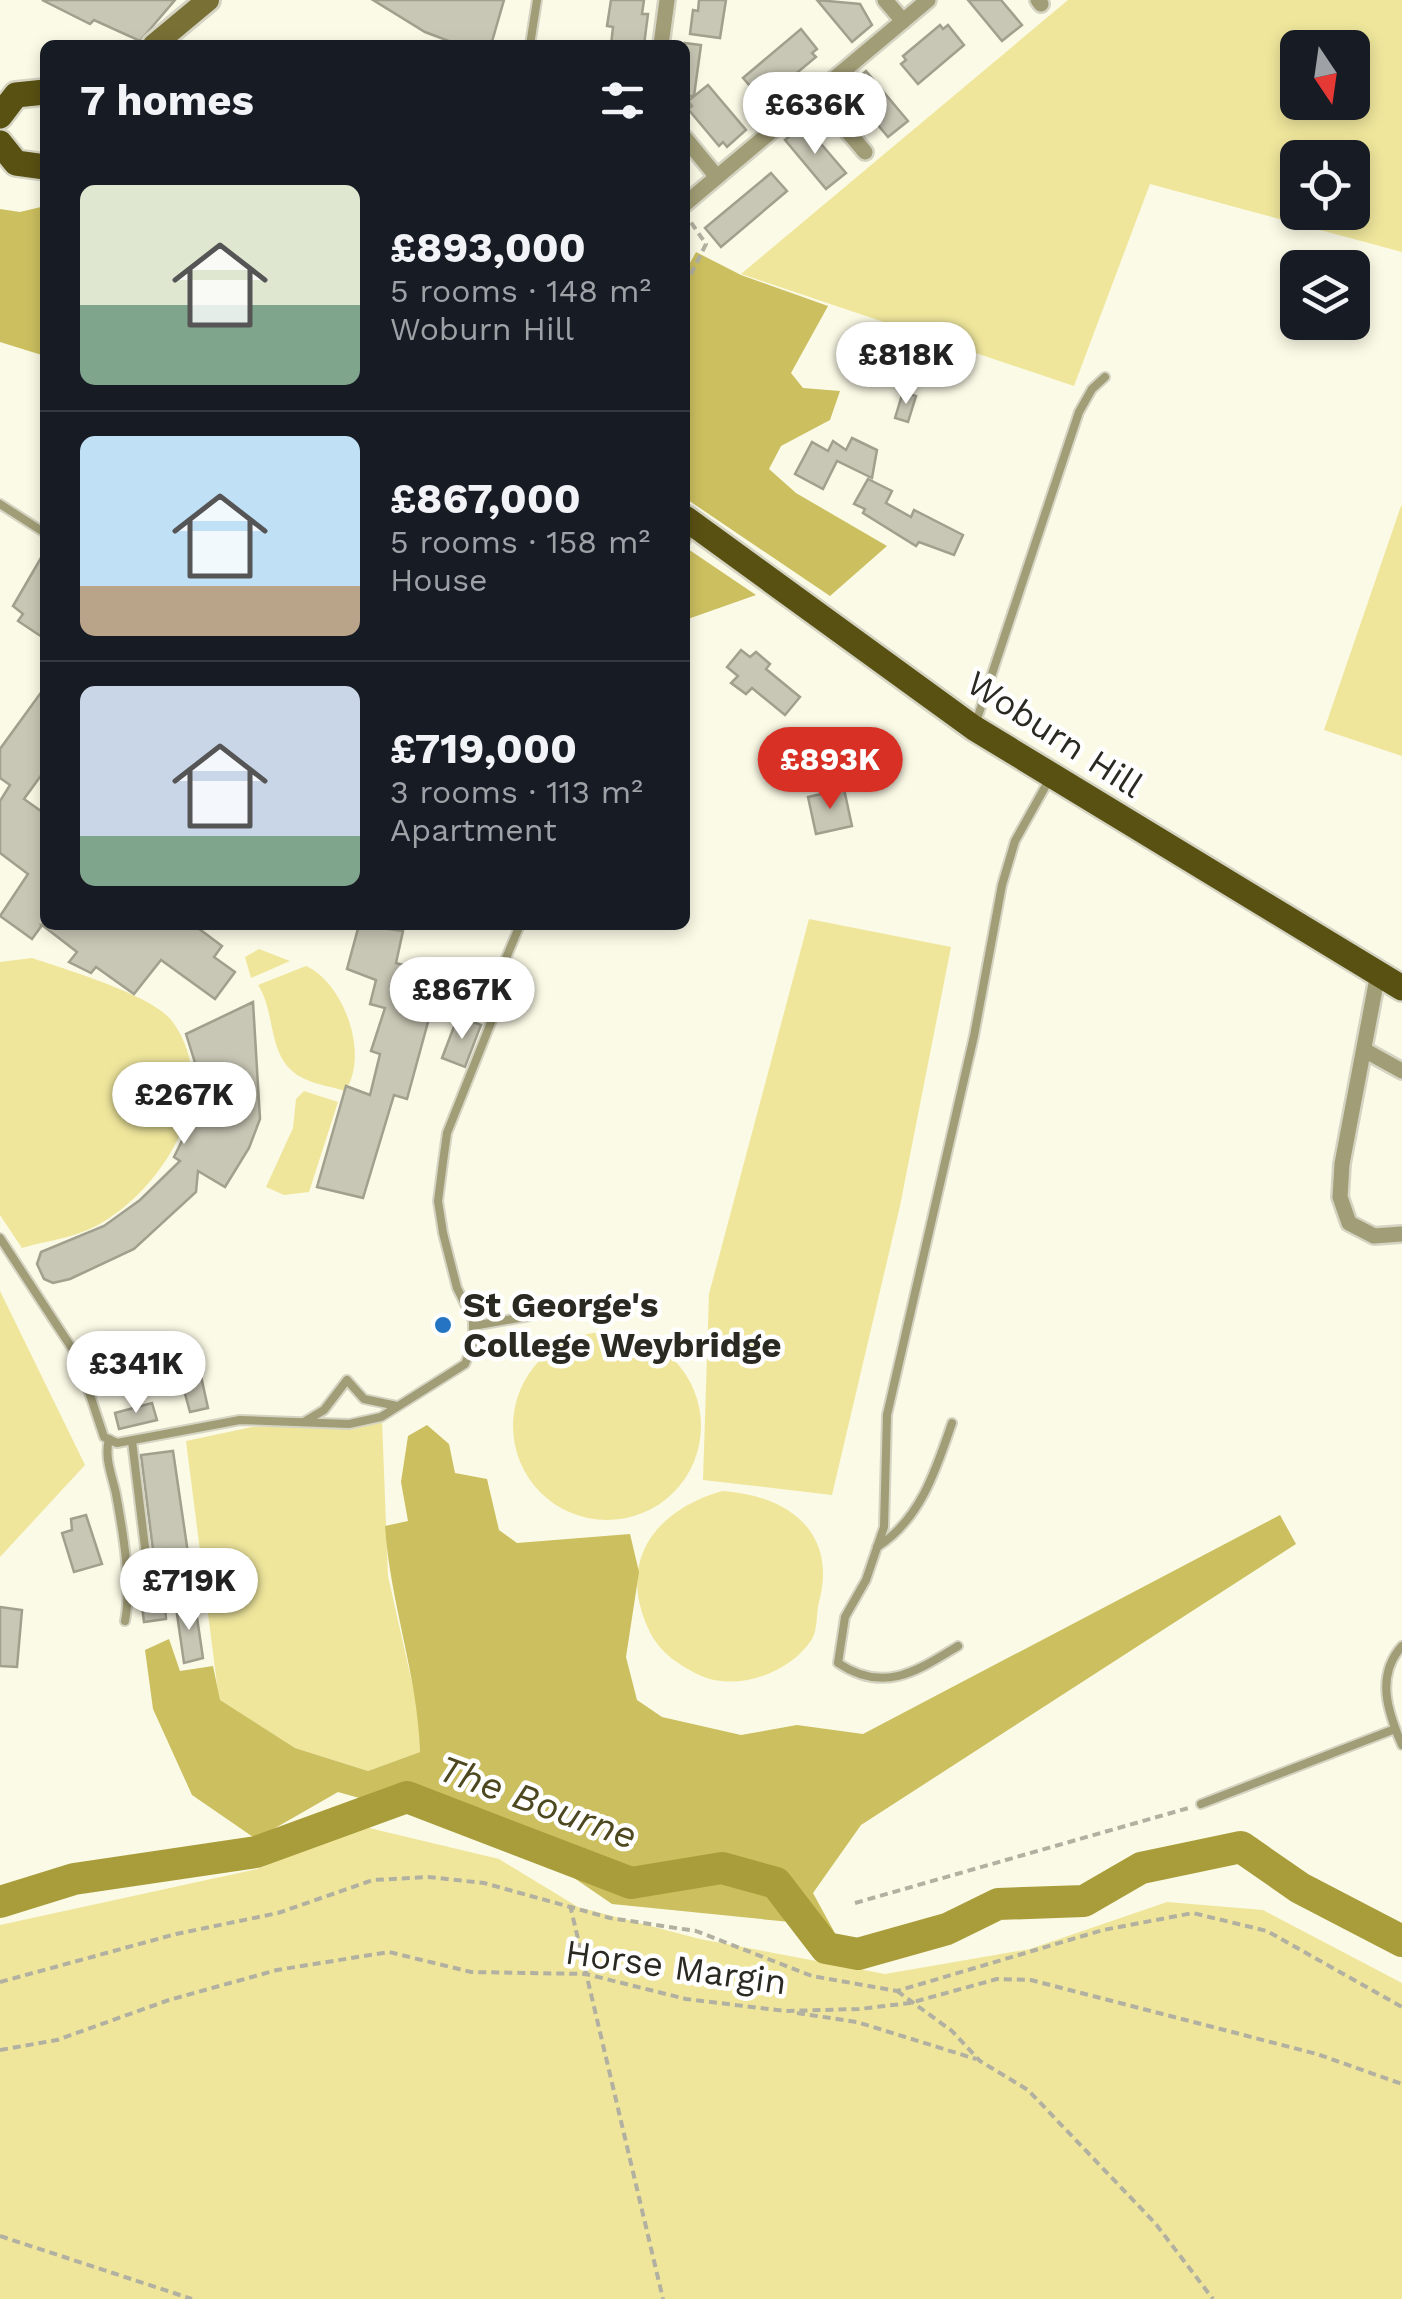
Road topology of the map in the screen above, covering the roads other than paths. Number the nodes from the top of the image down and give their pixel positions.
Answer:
1 (208, 0) edge
2 (538, 0) edge
3 (667, 0) edge
4 (885, 0) edge
5 (928, 0) edge
6 (903, 21) junction
7 (169, 40) edge
8 (531, 40) edge
9 (662, 40) edge
10 (23, 88) edge
11 (816, 94) junction
12 (0, 116) edge
13 (0, 144) edge
14 (690, 144) edge
15 (865, 152) dead end
16 (40, 166) edge
17 (717, 177) junction
18 (690, 200) edge
19 (1105, 377) dead end
20 (0, 504) edge
21 (690, 529) edge
22 (40, 530) edge
23 (974, 728) junction
24 (1051, 776) junction
25 (518, 930) edge
26 (1378, 973) junction
27 (1402, 988) edge
28 (1366, 1051) junction
29 (1402, 1070) edge
30 (1402, 1234) edge
31 (0, 1238) edge
32 (550, 1300) dead end
33 (473, 1326) junction
34 (399, 1406) junction
35 (304, 1422) junction
36 (952, 1423) dead end
37 (108, 1439) junction
38 (132, 1441) junction
39 (877, 1547) junction
40 (148, 1572) dead end
41 (125, 1622) dead end
42 (958, 1646) dead end
43 (1402, 1646) edge
44 (1395, 1729) junction
45 (1402, 1745) edge
46 (1202, 1804) road end

1 - 7 main road
2 - 8 lane
3 - 9 street
4 - 6 street
5 - 6 street
6 - 11 street
10 - 12 main road
11 - 15 street
11 - 17 street
13 - 16 main road
14 - 17 street
17 - 18 street
19 - 23 lane
20 - 22 lane
21 - 23 main road, Woburn Hill
23 - 24 main road, Woburn Hill
24 - 26 main road, Woburn Hill
24 - 39 lane
25 - 33 lane
26 - 27 main road, Woburn Hill
26 - 28 street
28 - 29 street
28 - 30 street
31 - 37 lane
32 - 33 lane
33 - 34 lane
34 - 35 lane
34 - 35 lane
35 - 38 lane
36 - 39 lane
37 - 38 lane
37 - 41 lane
38 - 40 lane
39 - 42 lane
43 - 44 lane
44 - 45 lane
44 - 46 lane

